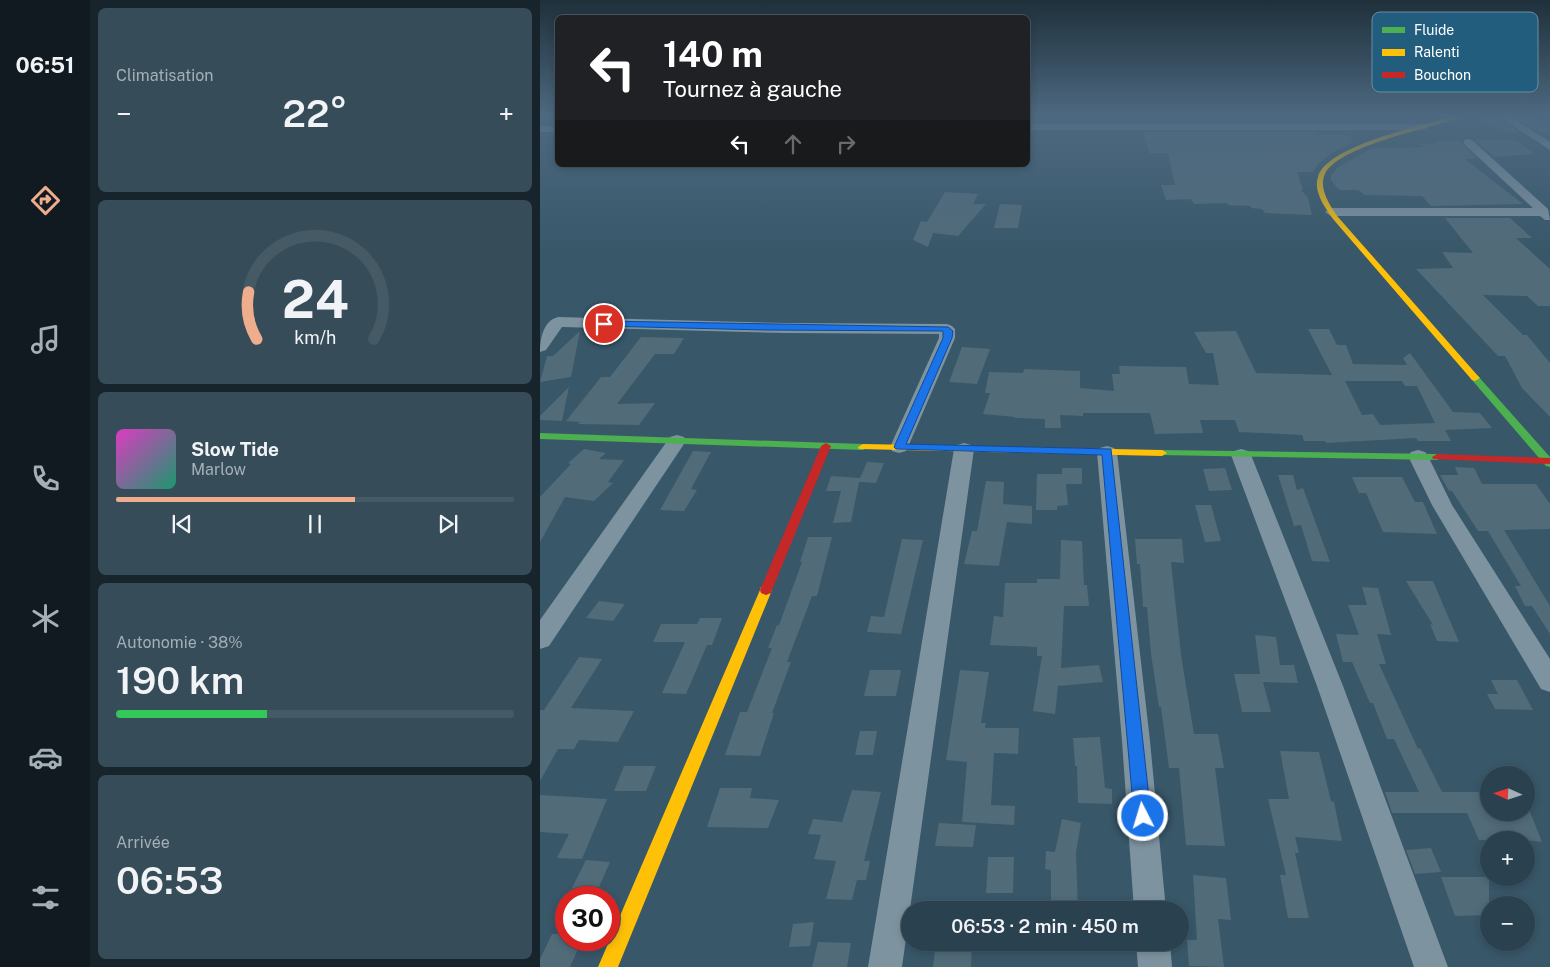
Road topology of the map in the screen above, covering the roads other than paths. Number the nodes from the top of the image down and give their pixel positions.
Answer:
1 (1330, 162) edge
2 (1490, 162) edge
3 (1330, 212) junction
4 (1547, 215) edge
5 (558, 322) junction
6 (540, 323) edge
7 (540, 347) edge
8 (540, 436) edge
9 (677, 441) junction
10 (826, 446) junction
11 (899, 447) junction
12 (964, 449) junction
13 (1107, 452) junction
14 (1241, 455) junction
15 (1418, 456) junction
16 (1549, 462) edge
17 (540, 639) edge
18 (1550, 681) edge
19 (1149, 901) edge
20 (1154, 951) edge
21 (608, 967) edge
22 (885, 967) edge
23 (1155, 967) edge
24 (1430, 967) edge

1 - 3 street
2 - 4 street
3 - 4 street
3 - 16 street
5 - 6 street
5 - 7 street
5 - 11 street
8 - 9 street
9 - 10 street
9 - 17 street
10 - 11 street
10 - 21 street
11 - 12 street
12 - 13 street
12 - 22 street
13 - 14 street
13 - 19 street
14 - 15 street
14 - 24 street
15 - 16 street
15 - 18 street
20 - 23 street

